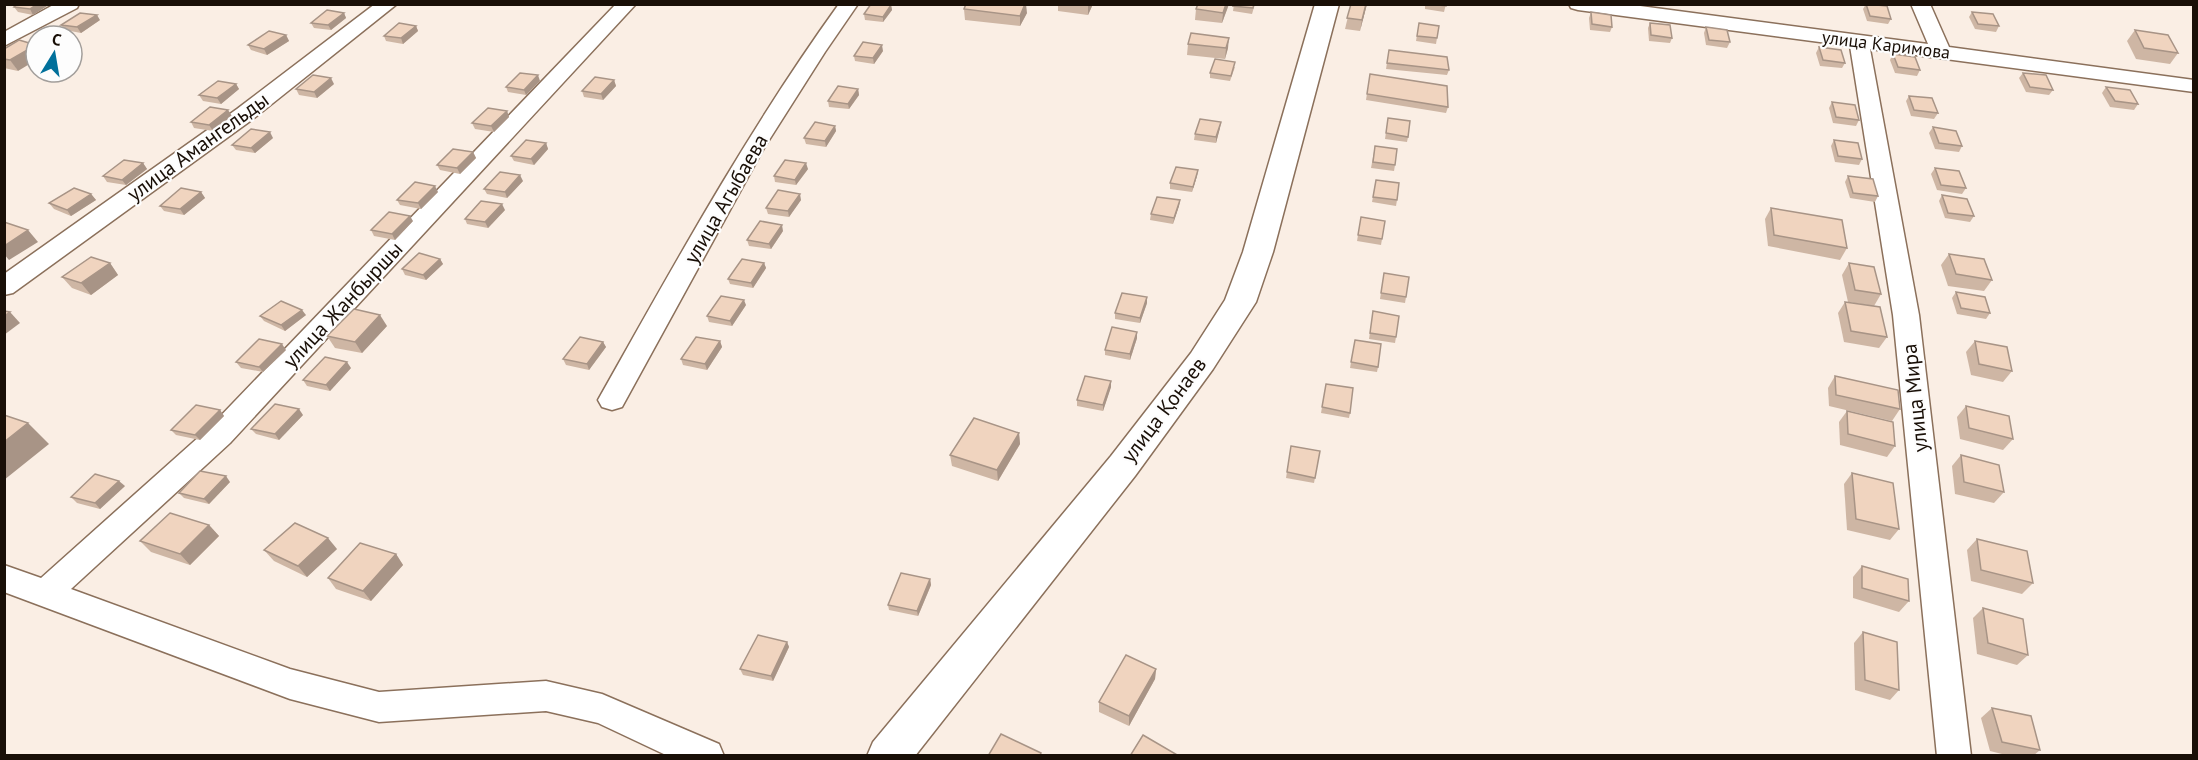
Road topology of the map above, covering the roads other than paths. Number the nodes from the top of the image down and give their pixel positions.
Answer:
1 (70, 4) edge
2 (388, 4) edge
3 (627, 4) edge
4 (849, 4) edge
5 (1327, 4) edge
6 (1578, 4) edge
7 (1920, 4) edge
8 (4, 40) edge
9 (1859, 42) junction
10 (1941, 52) junction
11 (2193, 86) edge
12 (4, 287) edge
13 (612, 400) dead end
14 (4, 578) edge
15 (46, 593) junction
16 (707, 756) edge
17 (888, 756) edge
18 (1954, 756) edge

1 - 8 street
2 - 12 street, улица Амангельды
3 - 15 street, улица Жанбыршы
4 - 13 street, улица Агыбаева
5 - 17 main road, улица Қонаев
6 - 9 street, улица Каримова
7 - 10 street
9 - 10 street, улица Каримова
9 - 18 street, улица Мира
10 - 11 street, улица Каримова
14 - 15 street
15 - 16 street

